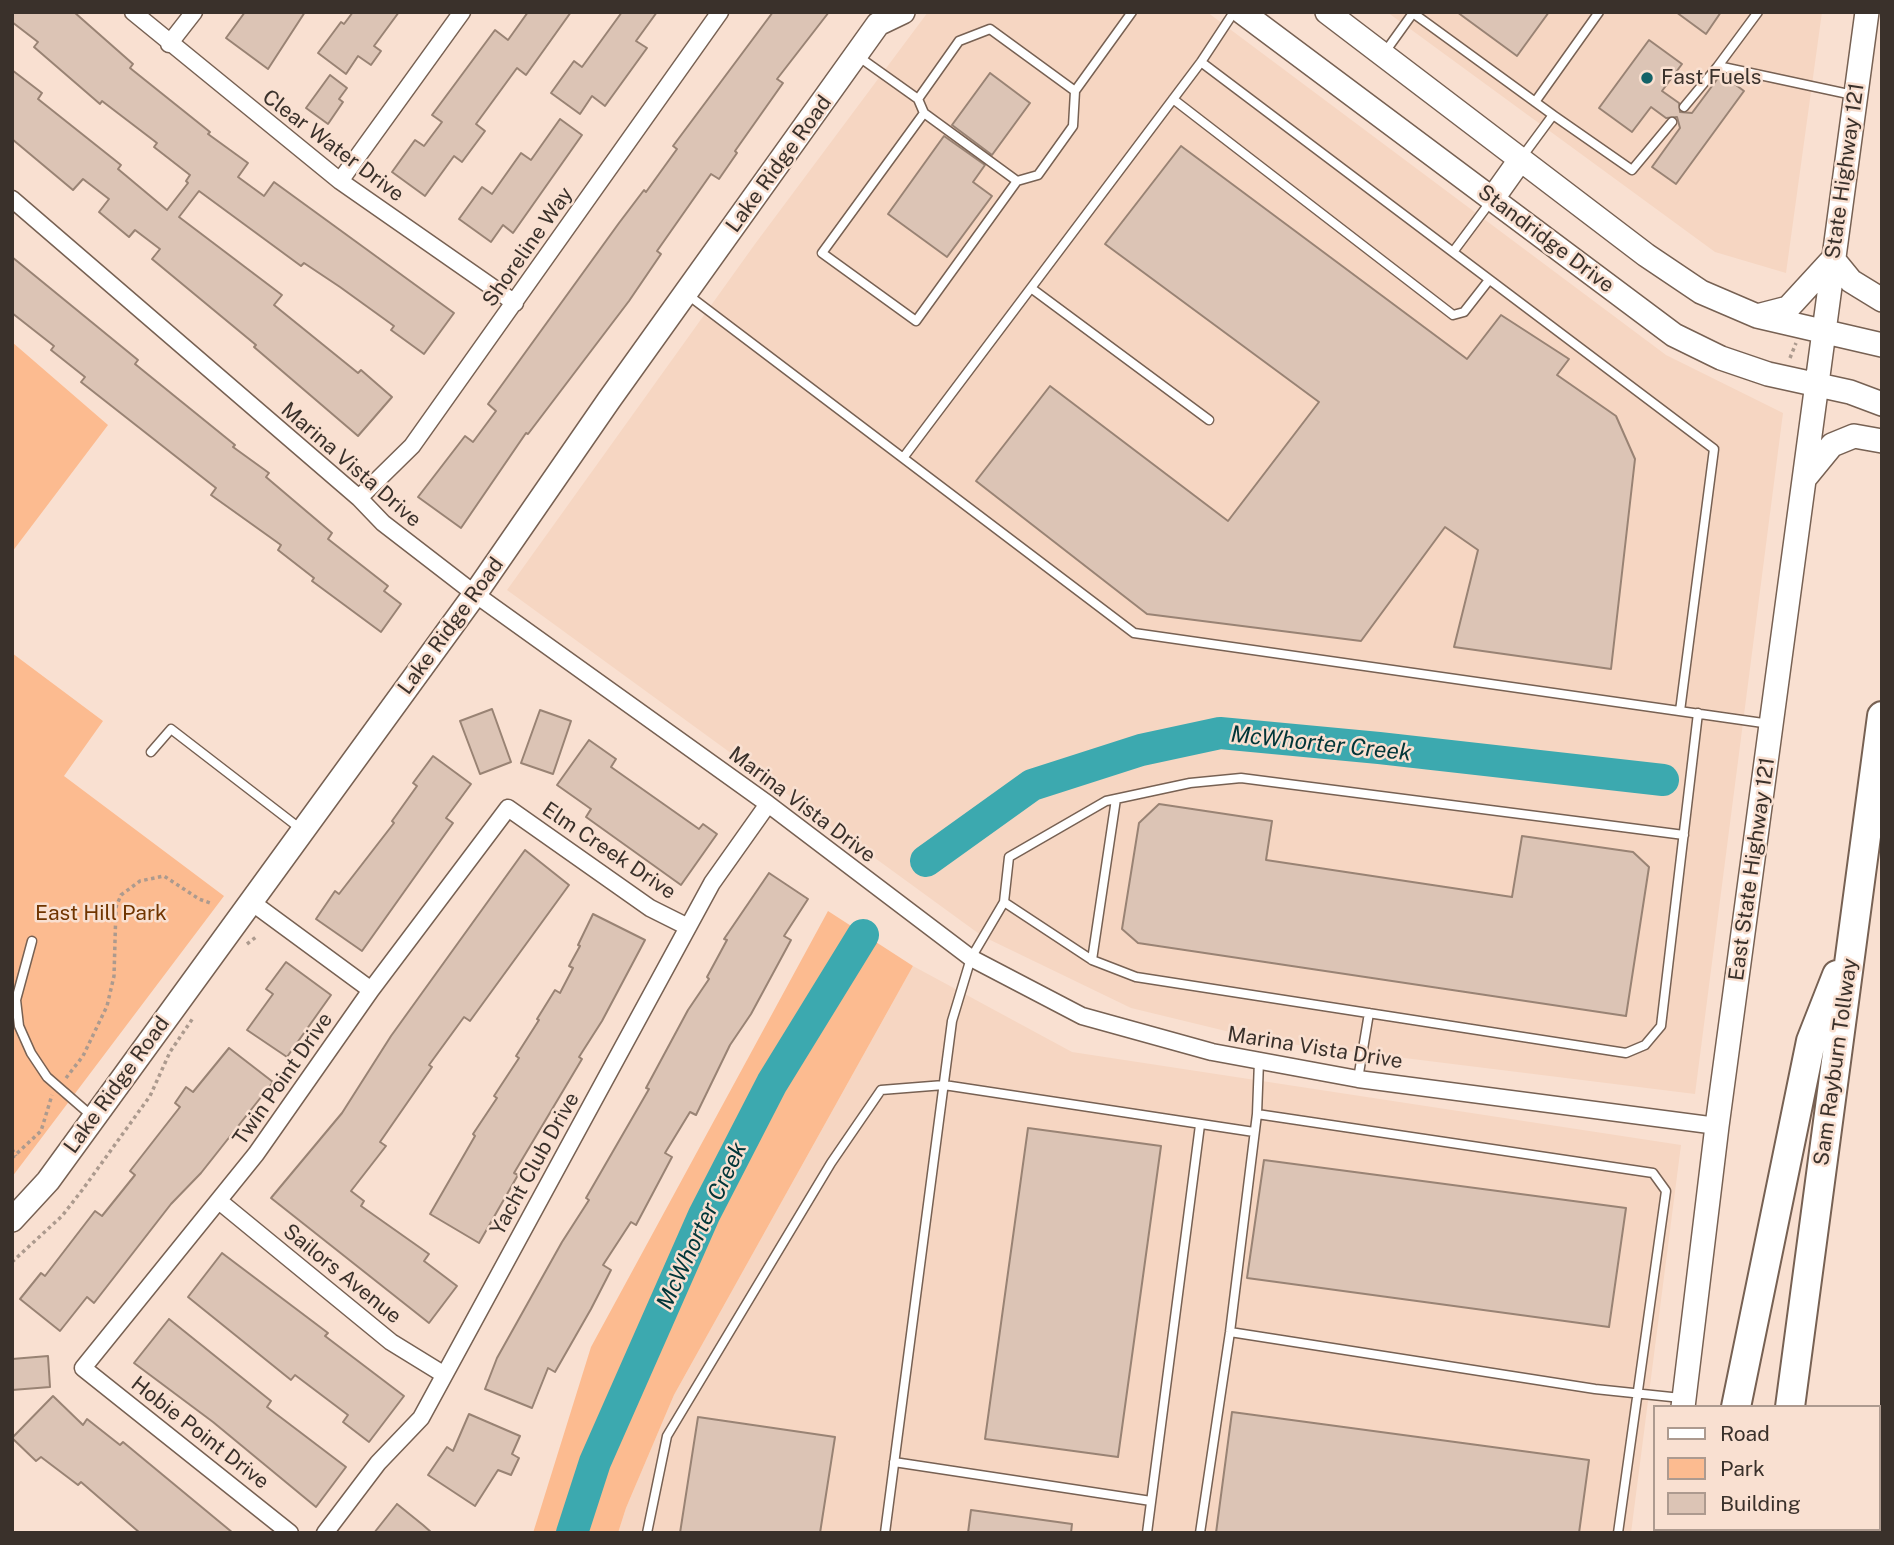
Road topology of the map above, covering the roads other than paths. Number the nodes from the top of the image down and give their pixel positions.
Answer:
1 (133, 12) edge
2 (194, 12) edge
3 (461, 12) edge
4 (720, 12) edge
5 (903, 12) edge
6 (1132, 12) edge
7 (1234, 12) edge
8 (1242, 12) edge
9 (1327, 12) edge
10 (1429, 12) edge
11 (1599, 12) edge
12 (1758, 12) edge
13 (1867, 12) edge
14 (1413, 13) edge
15 (879, 18) edge
16 (1423, 21) junction
17 (169, 44) junction
18 (856, 55) junction
19 (1383, 55) junction
20 (1201, 62) junction
21 (1718, 66) junction
22 (1075, 91) junction
23 (1856, 96) junction
24 (918, 99) junction
25 (1173, 99) junction
26 (1535, 102) junction
27 (1684, 107) dead end
28 (924, 113) junction
29 (1553, 115) junction
30 (1672, 122) dead end
31 (1520, 160) junction
32 (340, 181) junction
33 (1017, 181) junction
34 (1493, 198) junction
35 (12, 199) edge
36 (1453, 252) junction
37 (1833, 259) junction
38 (1489, 279) junction
39 (1031, 288) junction
40 (686, 293) junction
41 (1882, 300) edge
42 (515, 303) junction
43 (1757, 316) junction
44 (1822, 331) junction
45 (1882, 345) edge
46 (1815, 384) junction
47 (1882, 404) edge
48 (1209, 420) dead end
49 (1882, 440) edge
50 (903, 458) junction
51 (1805, 479) junction
52 (359, 498) junction
53 (475, 594) junction
54 (1680, 711) junction
55 (1698, 713) junction
56 (1882, 716) edge
57 (1771, 724) junction
58 (151, 752) dead end
59 (1116, 799) junction
60 (768, 804) junction
61 (508, 808) joint
62 (302, 830) junction
63 (1684, 835) junction
64 (250, 901) junction
65 (1004, 902) junction
66 (688, 927) junction
67 (1853, 933) junction
68 (32, 941) dead end
69 (971, 958) junction
70 (1092, 960) junction
71 (371, 990) junction
72 (1369, 1013) junction
73 (1259, 1061) junction
74 (1358, 1079) junction
75 (944, 1085) junction
76 (1257, 1114) junction
77 (93, 1117) junction
78 (1200, 1125) junction
79 (1717, 1126) junction
80 (1254, 1132) junction
81 (219, 1201) junction
82 (12, 1220) edge
83 (1230, 1332) junction
84 (83, 1368) joint
85 (443, 1374) junction
86 (1638, 1393) junction
87 (1683, 1402) edge
88 (1736, 1405) edge
89 (1790, 1405) edge
90 (894, 1462) junction
91 (1151, 1501) junction
92 (290, 1533) edge
93 (325, 1533) edge
94 (646, 1533) edge
95 (885, 1533) edge
96 (1147, 1533) edge
97 (1200, 1533) edge
98 (1618, 1533) edge

1 - 17 street, Clear Water Drive
2 - 17 street
3 - 32 street
4 - 42 street, Shoreline Way
5 - 15 street, Lake Ridge Road
6 - 22 lane
7 - 20 lane
8 - 34 street, Standridge Drive
9 - 19 street
10 - 16 lane
11 - 26 lane
12 - 21 lane
13 - 23 street, State Highway 121
14 - 16 lane
14 - 19 lane
15 - 18 street, Lake Ridge Road
16 - 26 lane
17 - 32 street, Clear Water Drive
18 - 24 lane
18 - 40 street, Lake Ridge Road
19 - 31 street
20 - 25 lane
20 - 36 lane
21 - 23 lane
21 - 27 lane
22 - 24 lane
22 - 33 lane
23 - 37 street, State Highway 121
24 - 28 lane
25 - 38 lane
25 - 39 lane
26 - 29 lane
28 - 33 lane
28 - 33 lane
29 - 30 lane
29 - 31 lane
31 - 34 street
31 - 43 street
32 - 42 street, Clear Water Drive
34 - 36 lane
34 - 46 street, Standridge Drive
35 - 52 street, Marina Vista Drive
36 - 38 lane
37 - 41 street
37 - 43 street
37 - 44 street, State Highway 121
38 - 54 lane
39 - 48 lane
39 - 50 lane
40 - 50 lane
40 - 53 street, Lake Ridge Road
42 - 52 street, Shoreline Way
43 - 44 street
44 - 45 street
44 - 46 street, East State Highway 121
46 - 47 street, Standridge Drive
46 - 51 street, East State Highway 121
49 - 51 street
50 - 54 lane
51 - 57 street, East State Highway 121
52 - 53 street, Marina Vista Drive
53 - 60 street, Marina Vista Drive
53 - 62 street, Lake Ridge Road
54 - 55 lane
55 - 57 lane
55 - 63 lane
56 - 67 highway, Sam Rayburn Tollway
57 - 79 street, East State Highway 121
58 - 62 lane
59 - 63 lane
59 - 65 lane
59 - 70 lane
60 - 66 street, Yacht Club Drive
60 - 69 street, Marina Vista Drive
61 - 66 street, Elm Creek Drive
61 - 71 street, Twin Point Drive
62 - 64 street, Lake Ridge Road
63 - 72 lane
64 - 71 street
64 - 77 street, Lake Ridge Road
65 - 69 lane
65 - 70 lane
66 - 85 street, Yacht Club Drive
67 - 88 highway
67 - 89 highway, Sam Rayburn Tollway
68 - 77 lane
69 - 73 street, Marina Vista Drive
69 - 75 lane
70 - 72 lane
71 - 81 street, Twin Point Drive
72 - 74 lane
73 - 74 street, Marina Vista Drive
73 - 76 lane
74 - 79 street, Marina Vista Drive
75 - 78 lane
75 - 90 lane
75 - 94 lane
76 - 80 lane
76 - 86 lane
77 - 82 street, Lake Ridge Road
78 - 80 lane
78 - 91 lane
79 - 87 street, East State Highway 121
80 - 83 lane
81 - 84 street, Twin Point Drive
81 - 85 street, Sailors Avenue
83 - 86 lane
83 - 97 lane
84 - 92 street, Hobie Point Drive
85 - 93 street, Yacht Club Drive
86 - 87 lane
86 - 98 lane
90 - 91 lane
90 - 95 lane
91 - 96 lane

